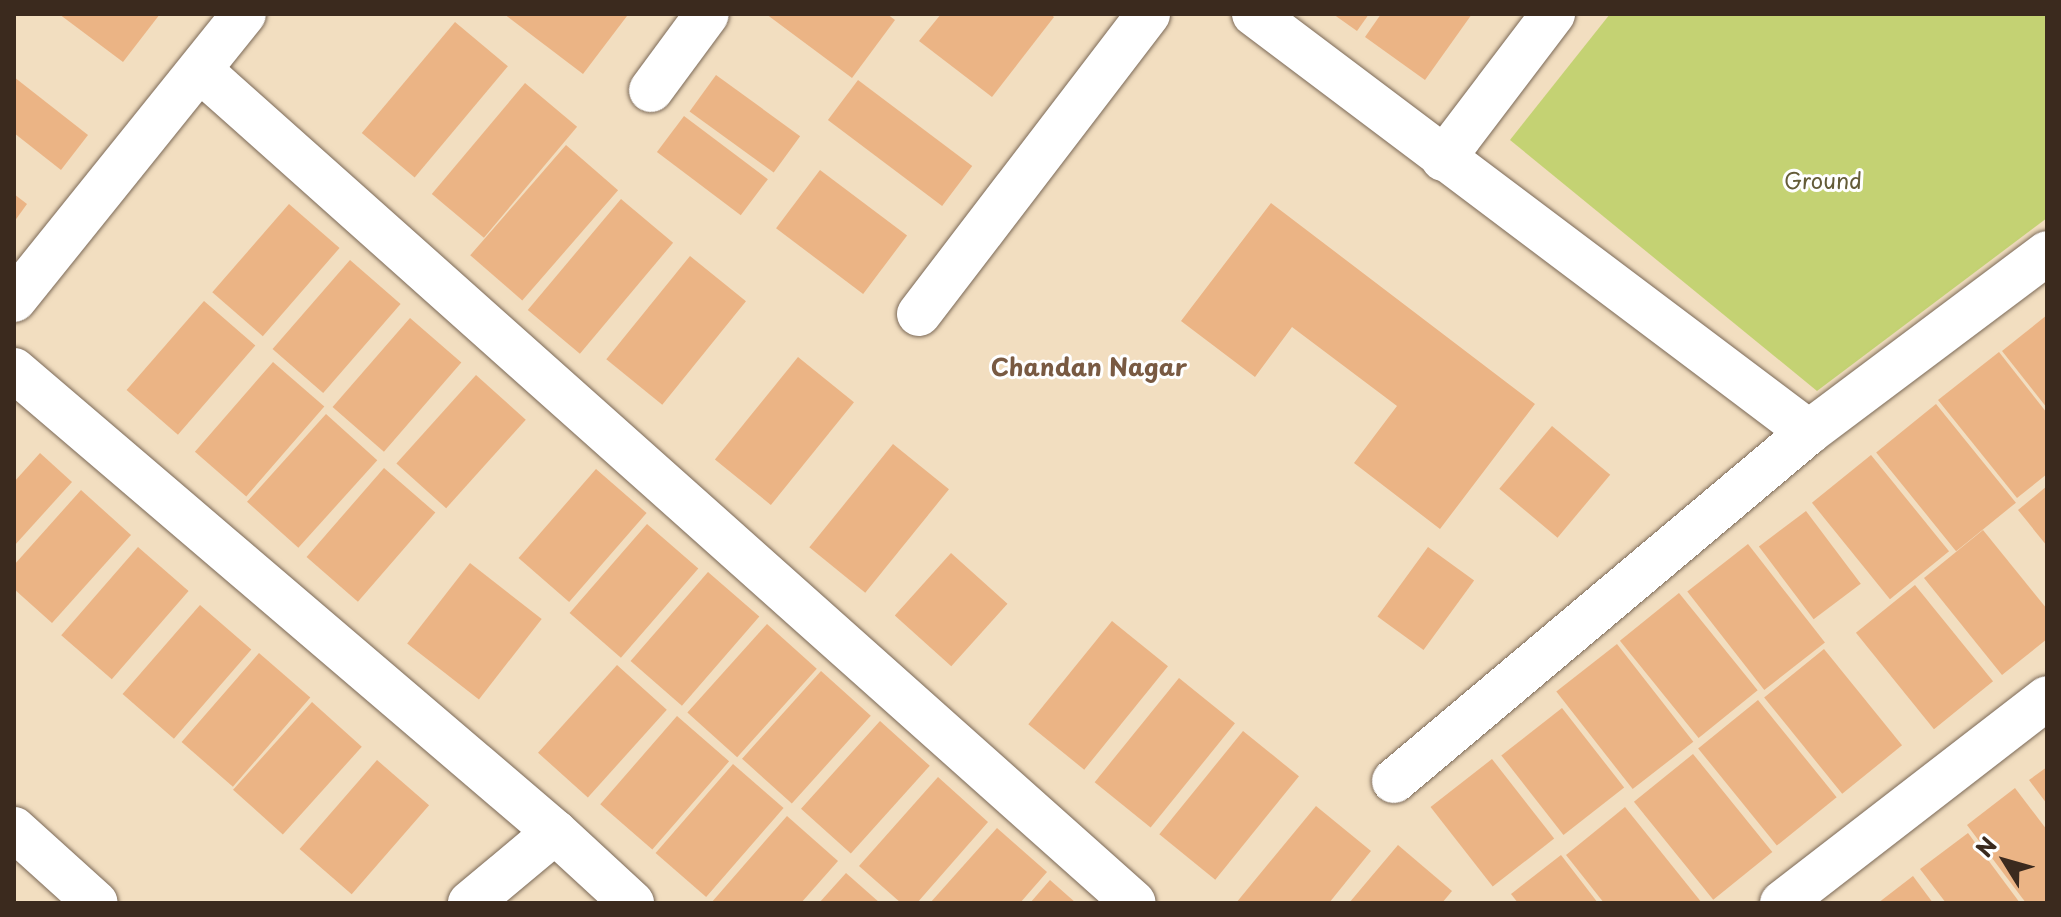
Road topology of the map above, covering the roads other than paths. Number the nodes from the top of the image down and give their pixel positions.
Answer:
1 (244, 14) edge
2 (707, 14) edge
3 (1148, 14) edge
4 (1254, 14) edge
5 (1553, 14) edge
6 (200, 70) junction
7 (651, 90) dead end
8 (1443, 159) junction
9 (2047, 253) edge
10 (14, 300) edge
11 (919, 314) dead end
12 (14, 370) edge
13 (1809, 432) junction
14 (2047, 698) edge
15 (1394, 781) dead end
16 (14, 829) edge
17 (555, 832) junction
18 (96, 903) edge
19 (470, 903) edge
20 (632, 903) edge
21 (1134, 903) edge
22 (1782, 903) edge

1 - 6 street
2 - 7 street
3 - 11 street
4 - 8 street
5 - 8 street
6 - 10 street
6 - 21 street
8 - 13 street
9 - 13 street
12 - 17 street
13 - 15 street
14 - 22 street
16 - 18 street
17 - 19 street
17 - 20 street

